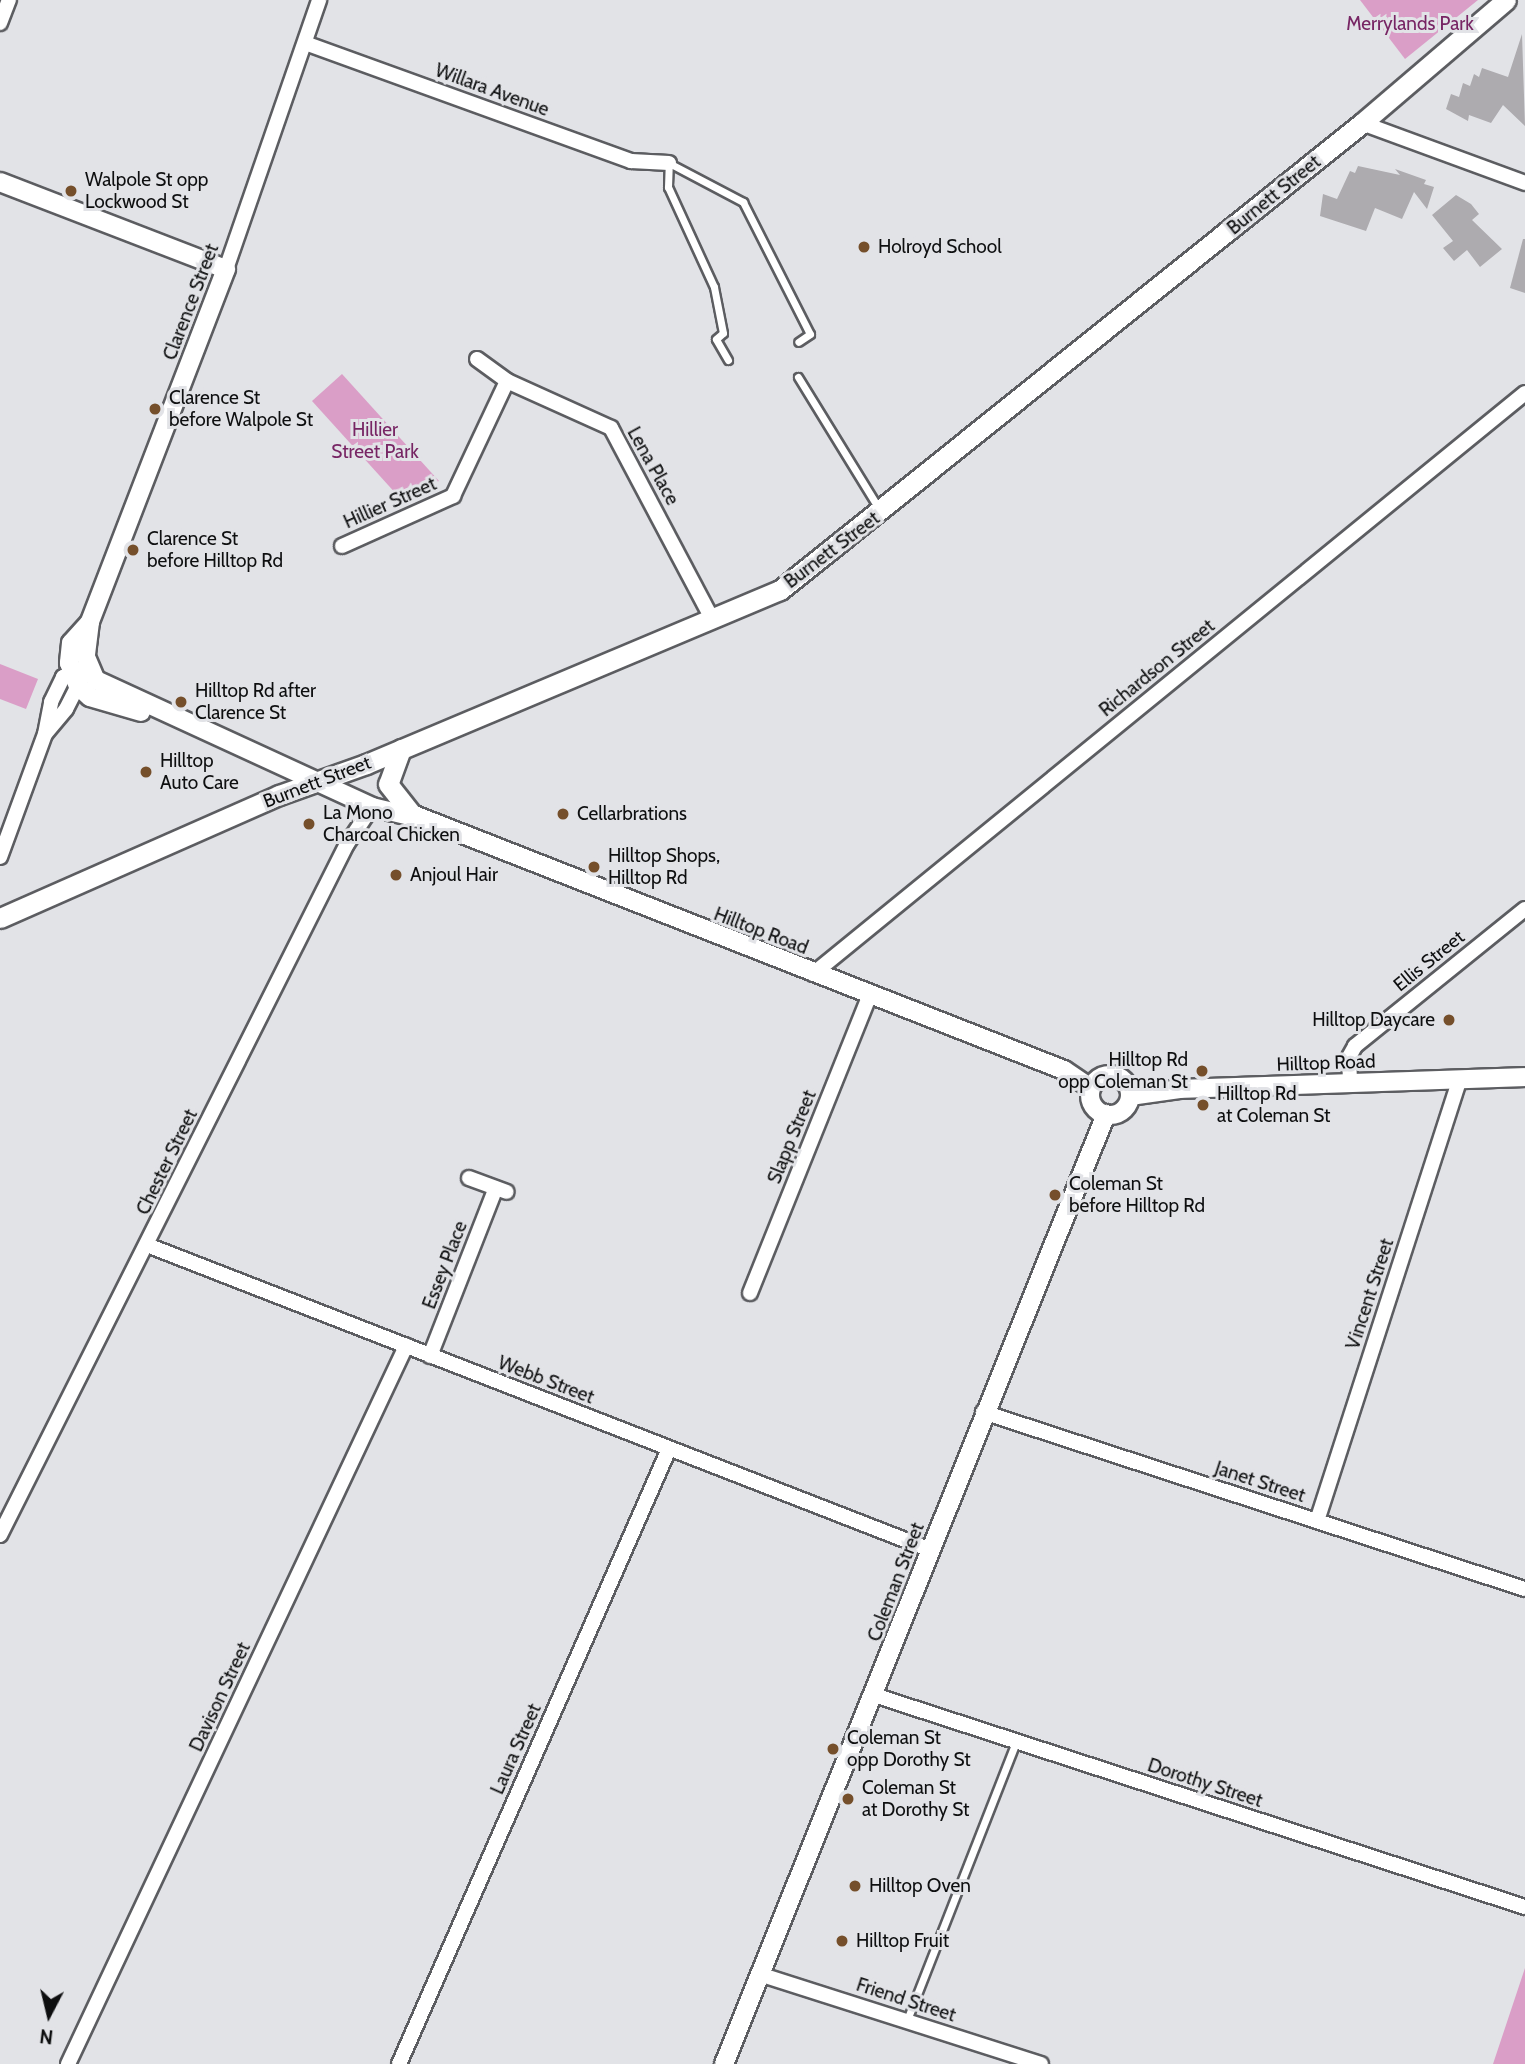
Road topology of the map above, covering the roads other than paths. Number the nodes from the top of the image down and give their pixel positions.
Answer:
1 (9, 0) edge
2 (319, 0) edge
3 (1506, 0) edge
4 (0, 23) edge
5 (305, 43) junction
6 (1362, 124) junction
7 (669, 163) junction
8 (0, 182) edge
9 (1525, 183) edge
10 (226, 269) junction
11 (798, 342) dead end
12 (477, 359) dead end
13 (728, 360) dead end
14 (798, 377) dead end
15 (507, 381) junction
16 (1525, 393) edge
17 (881, 513) junction
18 (342, 545) dead end
19 (712, 619) junction
20 (81, 670) junction
21 (401, 750) junction
22 (320, 780) junction
23 (372, 807) junction
24 (414, 817) junction
25 (0, 857) edge
26 (1525, 909) edge
27 (0, 918) edge
28 (813, 974) junction
29 (870, 995) junction
30 (1525, 1077) edge
31 (1460, 1079) junction
32 (1350, 1083) junction
33 (1091, 1088) junction
34 (1130, 1097) junction
35 (1106, 1114) junction
36 (470, 1178) dead end
37 (147, 1245) junction
38 (750, 1293) dead end
39 (406, 1346) junction
40 (430, 1356) junction
41 (983, 1412) junction
42 (669, 1449) junction
43 (1317, 1521) junction
44 (0, 1535) edge
45 (931, 1550) junction
46 (1525, 1589) edge
47 (874, 1695) junction
48 (1016, 1742) junction
49 (1525, 1907) edge
50 (759, 1973) junction
51 (907, 2020) junction
52 (68, 2064) edge
53 (399, 2064) edge
54 (724, 2064) edge
55 (1041, 2064) edge

1 - 4 street
2 - 5 street, Clarence Street
3 - 6 main road, Burnett Street
5 - 7 street, Willara Avenue
5 - 10 street, Clarence Street
6 - 9 street
6 - 17 main road, Burnett Street
7 - 11 lane
7 - 13 lane
8 - 10 street
10 - 20 street, Clarence Street
12 - 15 street, Lena Place
14 - 17 lane
15 - 18 street, Hillier Street
15 - 19 street, Lena Place
16 - 28 street, Richardson Street
17 - 19 main road, Burnett Street
19 - 21 main road, Burnett Street
20 - 22 street, Hilltop Road
20 - 25 street, Clarence Street
21 - 22 main road, Burnett Street
21 - 24 main road
22 - 23 street, Hilltop Road
22 - 24 street, Hilltop Road
22 - 27 main road, Burnett Street
23 - 24 street, Hilltop Road
23 - 37 street, Chester Street
24 - 28 street, Hilltop Road
26 - 32 street, Ellis Street
28 - 29 street, Hilltop Road
29 - 33 street, Hilltop Road
29 - 38 street, Slapp Street
30 - 31 street, Hilltop Road
31 - 32 street, Hilltop Road
31 - 43 street, Vincent Street
32 - 34 street, Hilltop Road
33 - 34 street
33 - 35 street
34 - 35 street
35 - 41 street, Coleman Street
36 - 40 street, Essey Place
37 - 39 street, Webb Street
37 - 44 street, Chester Street
39 - 40 street, Webb Street
39 - 52 street, Davison Street
40 - 42 street, Webb Street
41 - 43 street, Janet Street
41 - 45 street, Coleman Street
42 - 45 street, Webb Street
42 - 53 street, Laura Street
43 - 46 street, Janet Street
45 - 47 street, Coleman Street
47 - 48 street, Dorothy Street
47 - 50 street, Coleman Street
48 - 49 street, Dorothy Street
48 - 51 lane
50 - 51 street, Friend Street
50 - 54 street, Coleman Street
51 - 55 street, Friend Street

